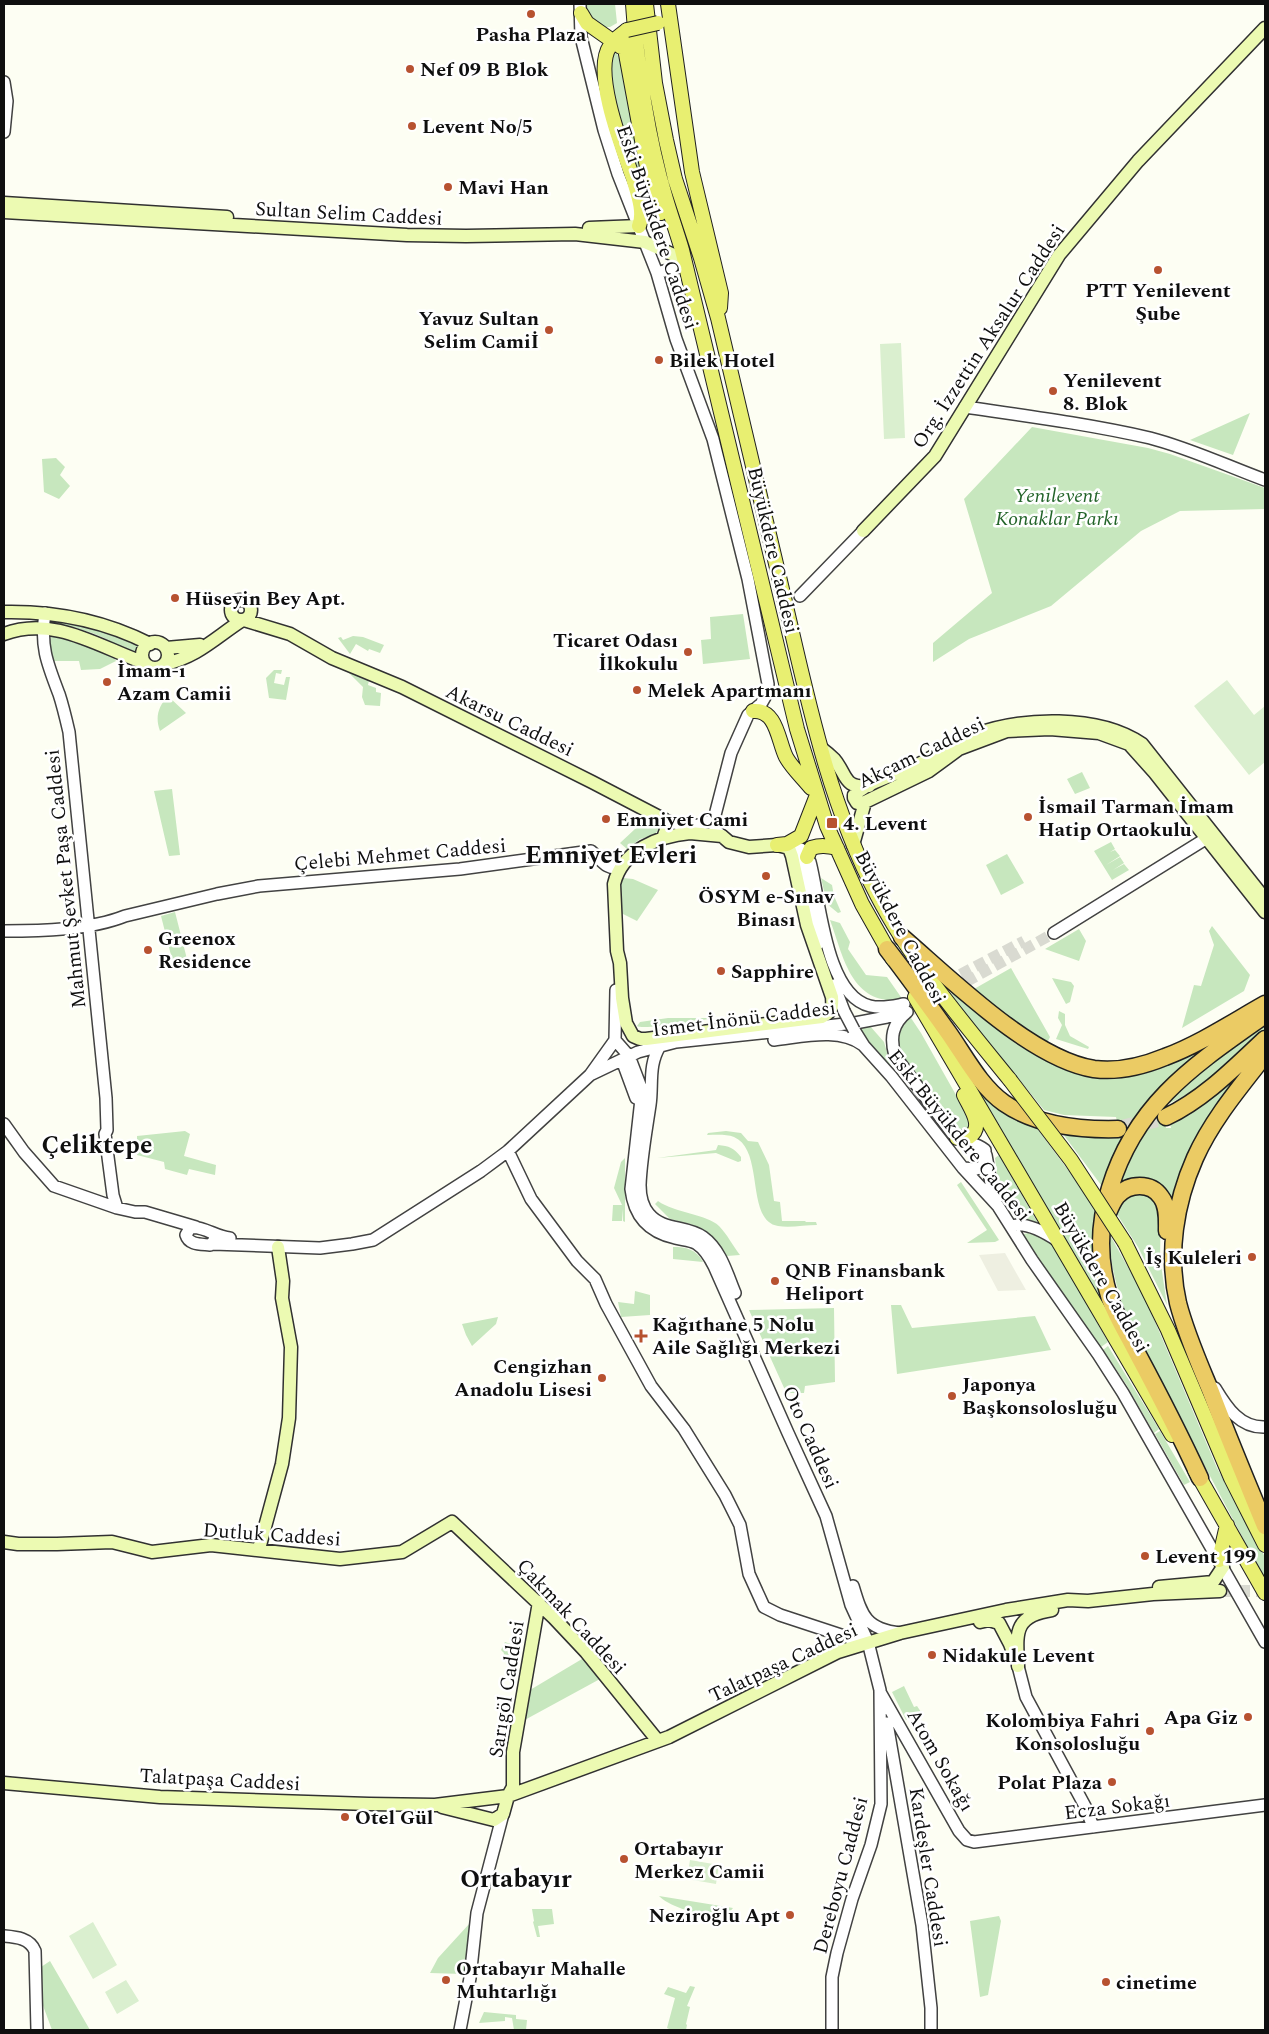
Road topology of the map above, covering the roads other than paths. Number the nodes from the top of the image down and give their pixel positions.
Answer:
1 (633, 4) edge
2 (646, 4) edge
3 (667, 4) edge
4 (581, 8) edge
5 (656, 28) junction
6 (1265, 28) edge
7 (602, 34) junction
8 (630, 34) junction
9 (614, 41) junction
10 (626, 54) junction
11 (678, 75) junction
12 (4, 82) edge
13 (4, 132) edge
14 (4, 203) edge
15 (4, 212) edge
16 (134, 216) junction
17 (639, 226) junction
18 (514, 232) junction
19 (645, 242) junction
20 (682, 250) junction
21 (686, 264) junction
22 (657, 273) junction
23 (718, 318) junction
24 (965, 407) junction
25 (1265, 480) edge
26 (863, 531) joint
27 (800, 596) dead end
28 (251, 608) junction
29 (4, 612) edge
30 (45, 613) junction
31 (239, 618) junction
32 (43, 628) junction
33 (4, 634) edge
34 (290, 634) junction
35 (150, 644) junction
36 (166, 648) junction
37 (145, 663) junction
38 (165, 664) junction
39 (750, 713) junction
40 (821, 748) junction
41 (926, 766) junction
42 (870, 786) junction
43 (817, 795) junction
44 (866, 802) junction
45 (714, 819) junction
46 (665, 820) junction
47 (1206, 834) junction
48 (722, 836) junction
49 (801, 836) junction
50 (663, 838) junction
51 (853, 845) junction
52 (837, 848) junction
53 (793, 851) junction
54 (620, 866) junction
55 (1265, 899) edge
56 (1265, 912) edge
57 (89, 925) junction
58 (1052, 930) tunnel mouth
59 (4, 931) edge
60 (902, 937) junction
61 (887, 949) junction
62 (617, 951) junction
63 (858, 1001) junction
64 (1265, 1004) edge
65 (906, 1008) junction
66 (1265, 1015) edge
67 (854, 1027) junction
68 (1265, 1039) edge
69 (616, 1040) junction
70 (660, 1046) junction
71 (864, 1046) junction
72 (629, 1054) junction
73 (1265, 1055) edge
74 (954, 1061) junction
75 (590, 1075) junction
76 (644, 1116) junction
77 (1166, 1117) tunnel mouth
78 (4, 1124) edge
79 (1118, 1129) tunnel mouth
80 (957, 1138) junction
81 (508, 1151) junction
82 (986, 1155) junction
83 (963, 1168) junction
84 (998, 1206) junction
85 (117, 1208) junction
86 (135, 1212) junction
87 (1011, 1226) junction
88 (196, 1227) junction
89 (1101, 1231) junction
90 (186, 1235) junction
91 (214, 1240) junction
92 (1058, 1242) junction
93 (278, 1247) junction
94 (1178, 1301) junction
95 (1183, 1320) junction
96 (760, 1362) junction
97 (1265, 1427) edge
98 (1200, 1478) junction
99 (452, 1522) joint
100 (1227, 1525) junction
101 (1265, 1526) edge
102 (4, 1537) edge
103 (4, 1542) edge
104 (23, 1543) junction
105 (1265, 1545) edge
106 (260, 1549) junction
107 (1221, 1563) junction
108 (1220, 1591) tunnel mouth
109 (1265, 1593) edge
110 (1176, 1594) junction
111 (1068, 1600) junction
112 (539, 1602) junction
113 (960, 1621) junction
114 (900, 1633) junction
115 (1265, 1642) edge
116 (863, 1643) junction
117 (1018, 1666) junction
118 (880, 1690) junction
119 (892, 1713) junction
120 (658, 1741) junction
121 (4, 1783) edge
122 (508, 1796) junction
123 (492, 1797) junction
124 (435, 1805) junction
125 (1265, 1805) edge
126 (504, 1810) junction
127 (486, 1818) junction
128 (1093, 1827) junction
129 (974, 1842) joint
130 (4, 1936) edge
131 (37, 2030) edge
132 (460, 2030) edge
133 (832, 2030) edge
134 (930, 2030) edge

1 - 20 main road, Büyükdere Caddesi
2 - 23 main road, Büyükdere Caddesi
3 - 5 main road
3 - 11 main road
4 - 7 main road
4 - 17 street, Eski Büyükdere Caddesi
5 - 8 main road, bridge
5 - 11 main road
6 - 24 main road, Org. İzzettin Aksalur Caddesi
7 - 8 main road
7 - 9 main road
8 - 9 main road
8 - 10 main road
9 - 10 main road
9 - 17 main road
10 - 20 main road
11 - 23 main road
12 - 13 street
14 - 16 main road, Sultan Selim Caddesi
15 - 16 main road, Sultan Selim Caddesi
16 - 18 main road, Sultan Selim Caddesi
17 - 18 main road, Sultan Selim Caddesi
17 - 19 street, Eski Büyükdere Caddesi
18 - 19 main road, Sultan Selim Caddesi
19 - 21 main road, Sultan Selim Caddesi
19 - 22 street, Eski Büyükdere Caddesi
20 - 21 main road, Büyükdere Caddesi
21 - 22 street
21 - 43 main road, Büyükdere Caddesi
22 - 39 street, Eski Büyükdere Caddesi
23 - 40 main road, Büyükdere Caddesi
24 - 25 street
24 - 26 main road, Org. İzzettin Aksalur Caddesi
26 - 27 street, Org. İzzettin Aksalur Caddesi
28 - 31 main road
28 - 31 main road
28 - 34 main road, Akarsu Caddesi
29 - 30 main road
30 - 32 street, Mahmut Şevket Paşa Caddesi
30 - 35 main road
31 - 34 main road, Akarsu Caddesi
31 - 36 main road
31 - 38 main road
32 - 33 main road
32 - 37 main road
32 - 57 street, Mahmut Şevket Paşa Caddesi
34 - 46 main road, Akarsu Caddesi
35 - 36 main road
35 - 37 main road
36 - 38 main road
37 - 38 main road
39 - 43 main road
39 - 45 street, Eski Büyükdere Caddesi
40 - 42 main road
40 - 51 main road, Büyükdere Caddesi
41 - 42 main road, Akçam Caddesi
41 - 44 main road, Akçam Caddesi
41 - 47 main road, Akçam Caddesi
42 - 44 main road, Akçam Caddesi
43 - 49 main road
43 - 52 main road, Büyükdere Caddesi
44 - 51 main road
45 - 46 street, Akarsu Caddesi
45 - 48 street
46 - 50 main road
47 - 55 main road, Akçam Caddesi
47 - 56 main road, Akçam Caddesi
47 - 58 street
48 - 50 main road
48 - 53 main road
49 - 53 street, Eski Büyükdere Caddesi
49 - 53 main road
50 - 54 main road
51 - 60 main road, Büyükdere Caddesi
52 - 53 main road
52 - 61 main road, Büyükdere Caddesi
53 - 62 main road, İsmet İnönü Caddesi
53 - 63 street
53 - 67 street, Eski Büyükdere Caddesi, bridge
54 - 57 street, Çelebi Mehmet Caddesi
54 - 62 main road
57 - 59 street
57 - 85 street, Mahmut Şevket Paşa Caddesi
60 - 64 highway
60 - 105 main road, Büyükdere Caddesi, bridge
61 - 74 main road, Büyükdere Caddesi
61 - 79 highway
62 - 69 street
63 - 65 street
63 - 67 street
65 - 67 street, İsmet İnönü Caddesi
65 - 80 street
66 - 89 highway
67 - 70 street, İsmet İnönü Caddesi
67 - 71 street, Eski Büyükdere Caddesi
68 - 77 highway
69 - 72 street, İsmet İnönü Caddesi
69 - 75 street, İsmet İnönü Caddesi
70 - 71 street
70 - 72 street, İsmet İnönü Caddesi
70 - 76 street
71 - 83 street, Eski Büyükdere Caddesi
72 - 75 street, İsmet İnönü Caddesi
72 - 76 street
73 - 94 highway
74 - 80 main road
74 - 92 main road, Büyükdere Caddesi
75 - 81 street, İsmet İnönü Caddesi
76 - 96 street
78 - 85 street, İsmet İnönü Caddesi
80 - 82 street
81 - 93 street, İsmet İnönü Caddesi
81 - 116 street
82 - 83 street
82 - 84 street
83 - 84 street, Eski Büyükdere Caddesi
84 - 87 street, Eski Büyükdere Caddesi
85 - 86 street, İsmet İnönü Caddesi
86 - 88 street, İsmet İnönü Caddesi
86 - 90 street, İsmet İnönü Caddesi
87 - 92 street
87 - 107 street, Eski Büyükdere Caddesi
88 - 90 street
88 - 91 street, İsmet İnönü Caddesi
89 - 94 highway
89 - 98 highway
90 - 91 street, İsmet İnönü Caddesi
91 - 93 street, İsmet İnönü Caddesi
92 - 98 main road, Büyükdere Caddesi
93 - 106 main road
94 - 95 highway
95 - 97 street
95 - 101 highway
96 - 114 street, Oto Caddesi
96 - 116 street, Oto Caddesi
98 - 100 main road, Büyükdere Caddesi
99 - 106 main road, Dutluk Caddesi
99 - 112 main road, Çakmak Caddesi
100 - 107 main road
100 - 109 main road, Büyükdere Caddesi
102 - 104 main road, Dutluk Caddesi
103 - 104 main road, Dutluk Caddesi
104 - 106 main road, Dutluk Caddesi
107 - 111 main road
107 - 115 street, Eski Büyükdere Caddesi
108 - 110 main road, Talatpaşa Caddesi
110 - 111 main road, Talatpaşa Caddesi
110 - 117 main road
111 - 113 main road, Talatpaşa Caddesi
112 - 120 main road, Çakmak Caddesi
112 - 122 main road, Sarıgöl Caddesi
113 - 114 main road, Talatpaşa Caddesi
113 - 117 main road
114 - 116 main road, Talatpaşa Caddesi
116 - 118 street, Dereboyu Caddesi
116 - 120 main road, Talatpaşa Caddesi
117 - 128 street
118 - 119 street, Atom Sokağı
118 - 133 street, Dereboyu Caddesi
119 - 129 street, Atom Sokağı
119 - 134 street, Kardeşler Caddesi
120 - 122 main road, Talatpaşa Caddesi
121 - 124 main road, Talatpaşa Caddesi
122 - 123 main road, Talatpaşa Caddesi
122 - 126 main road, Sarıgöl Caddesi
123 - 124 main road, Talatpaşa Caddesi
123 - 126 main road
123 - 127 main road
124 - 127 main road, Talatpaşa Caddesi
125 - 128 street, Ecza Sokağı
126 - 127 main road
126 - 132 street
128 - 129 street, Ecza Sokağı
130 - 131 street

